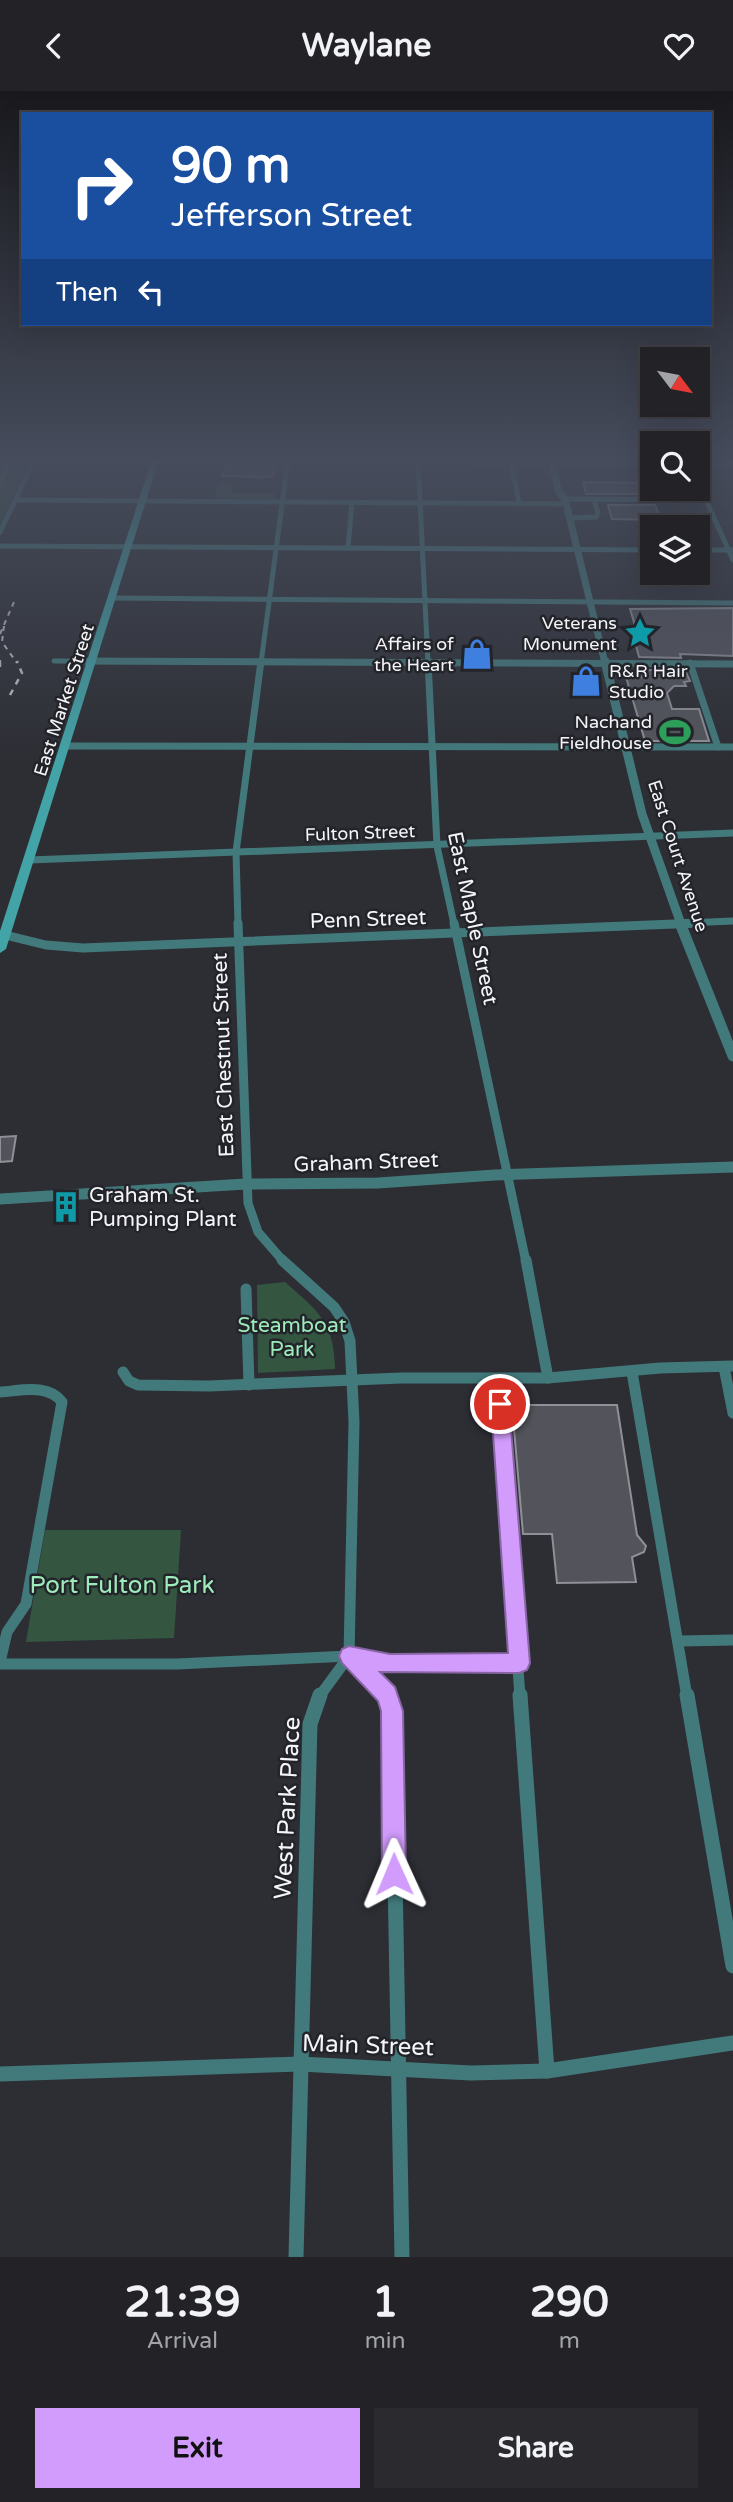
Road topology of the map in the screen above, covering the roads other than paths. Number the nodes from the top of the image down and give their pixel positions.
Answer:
1 (124, 560) edge
2 (274, 560) edge
3 (423, 560) edge
4 (580, 560) edge
5 (114, 598) junction
6 (269, 600) junction
7 (425, 601) junction
8 (591, 602) junction
9 (733, 603) edge
10 (54, 661) dead end
11 (261, 661) junction
12 (428, 661) junction
13 (92, 662) junction
14 (606, 663) junction
15 (690, 663) junction
16 (733, 664) edge
17 (66, 746) junction
18 (250, 746) junction
19 (431, 747) junction
20 (626, 747) junction
21 (718, 747) junction
22 (733, 747) edge
23 (733, 833) edge
24 (650, 837) junction
25 (437, 846) junction
26 (236, 852) junction
27 (30, 860) junction
28 (733, 921) edge
29 (680, 922) junction
30 (458, 934) junction
31 (5, 935) junction
32 (238, 941) junction
33 (0, 949) edge
34 (733, 1056) edge
35 (733, 1167) edge
36 (509, 1174) junction
37 (246, 1184) junction
38 (0, 1199) edge
39 (246, 1289) dead end
40 (728, 1367) edge
41 (123, 1371) dead end
42 (632, 1372) junction
43 (548, 1378) junction
44 (498, 1379) junction
45 (353, 1381) junction
46 (249, 1385) junction
47 (0, 1392) edge
48 (733, 1413) edge
49 (733, 1640) edge
50 (680, 1641) junction
51 (349, 1656) junction
52 (0, 1663) edge
53 (519, 1663) junction
54 (733, 1966) edge
55 (733, 2043) edge
56 (300, 2064) junction
57 (397, 2067) junction
58 (547, 2071) junction
59 (0, 2074) edge
60 (296, 2257) edge
61 (402, 2257) edge

1 - 5 main road, East Market Street
2 - 6 street, East Chestnut Street
3 - 7 street, East Maple Street
4 - 8 street, East Court Avenue
5 - 6 street
5 - 13 main road, East Market Street
6 - 7 street
6 - 11 street, East Chestnut Street
7 - 8 street
7 - 12 street, East Maple Street
8 - 9 street
8 - 14 street, East Court Avenue
10 - 13 street
11 - 12 street
11 - 13 street
11 - 18 street, East Chestnut Street
12 - 14 street
12 - 19 street, East Maple Street
13 - 17 main road, East Market Street
14 - 15 street
14 - 20 street, East Court Avenue
15 - 16 street
15 - 21 street
17 - 18 street
17 - 27 main road, East Market Street
18 - 19 street
18 - 26 street, East Chestnut Street
19 - 20 street
19 - 25 street, East Maple Street
20 - 21 street
20 - 24 street, East Court Avenue
21 - 22 street
23 - 24 street, Fulton Street
24 - 25 street, Fulton Street
24 - 29 street, East Court Avenue
25 - 26 street, Fulton Street
25 - 30 street, East Maple Street
26 - 27 street, Fulton Street
26 - 32 street, East Chestnut Street
27 - 31 main road, East Market Street
28 - 29 street, Penn Street
29 - 30 street, Penn Street
29 - 34 street, East Court Avenue
30 - 32 street, Penn Street
30 - 36 street, East Maple Street
31 - 32 street, Penn Street
31 - 33 main road, East Market Street
32 - 37 street, East Chestnut Street
35 - 36 street, Graham Street
36 - 37 street, Graham Street
36 - 43 street, East Maple Street
37 - 38 street, Graham Street
37 - 45 street, East Chestnut Street
39 - 46 street
40 - 42 street
40 - 48 street
41 - 46 street
42 - 43 street
42 - 50 street
43 - 44 street
44 - 45 street
44 - 53 street
45 - 46 street
45 - 51 street, East Chestnut Street
47 - 52 street
49 - 50 street
50 - 54 street
51 - 52 street
51 - 53 street
51 - 56 street, West Park Place
51 - 57 street
53 - 58 street
55 - 58 street, Main Street
56 - 57 street, Main Street
56 - 59 street, Main Street
56 - 60 street, West Park Place
57 - 58 street, Main Street
57 - 61 street

